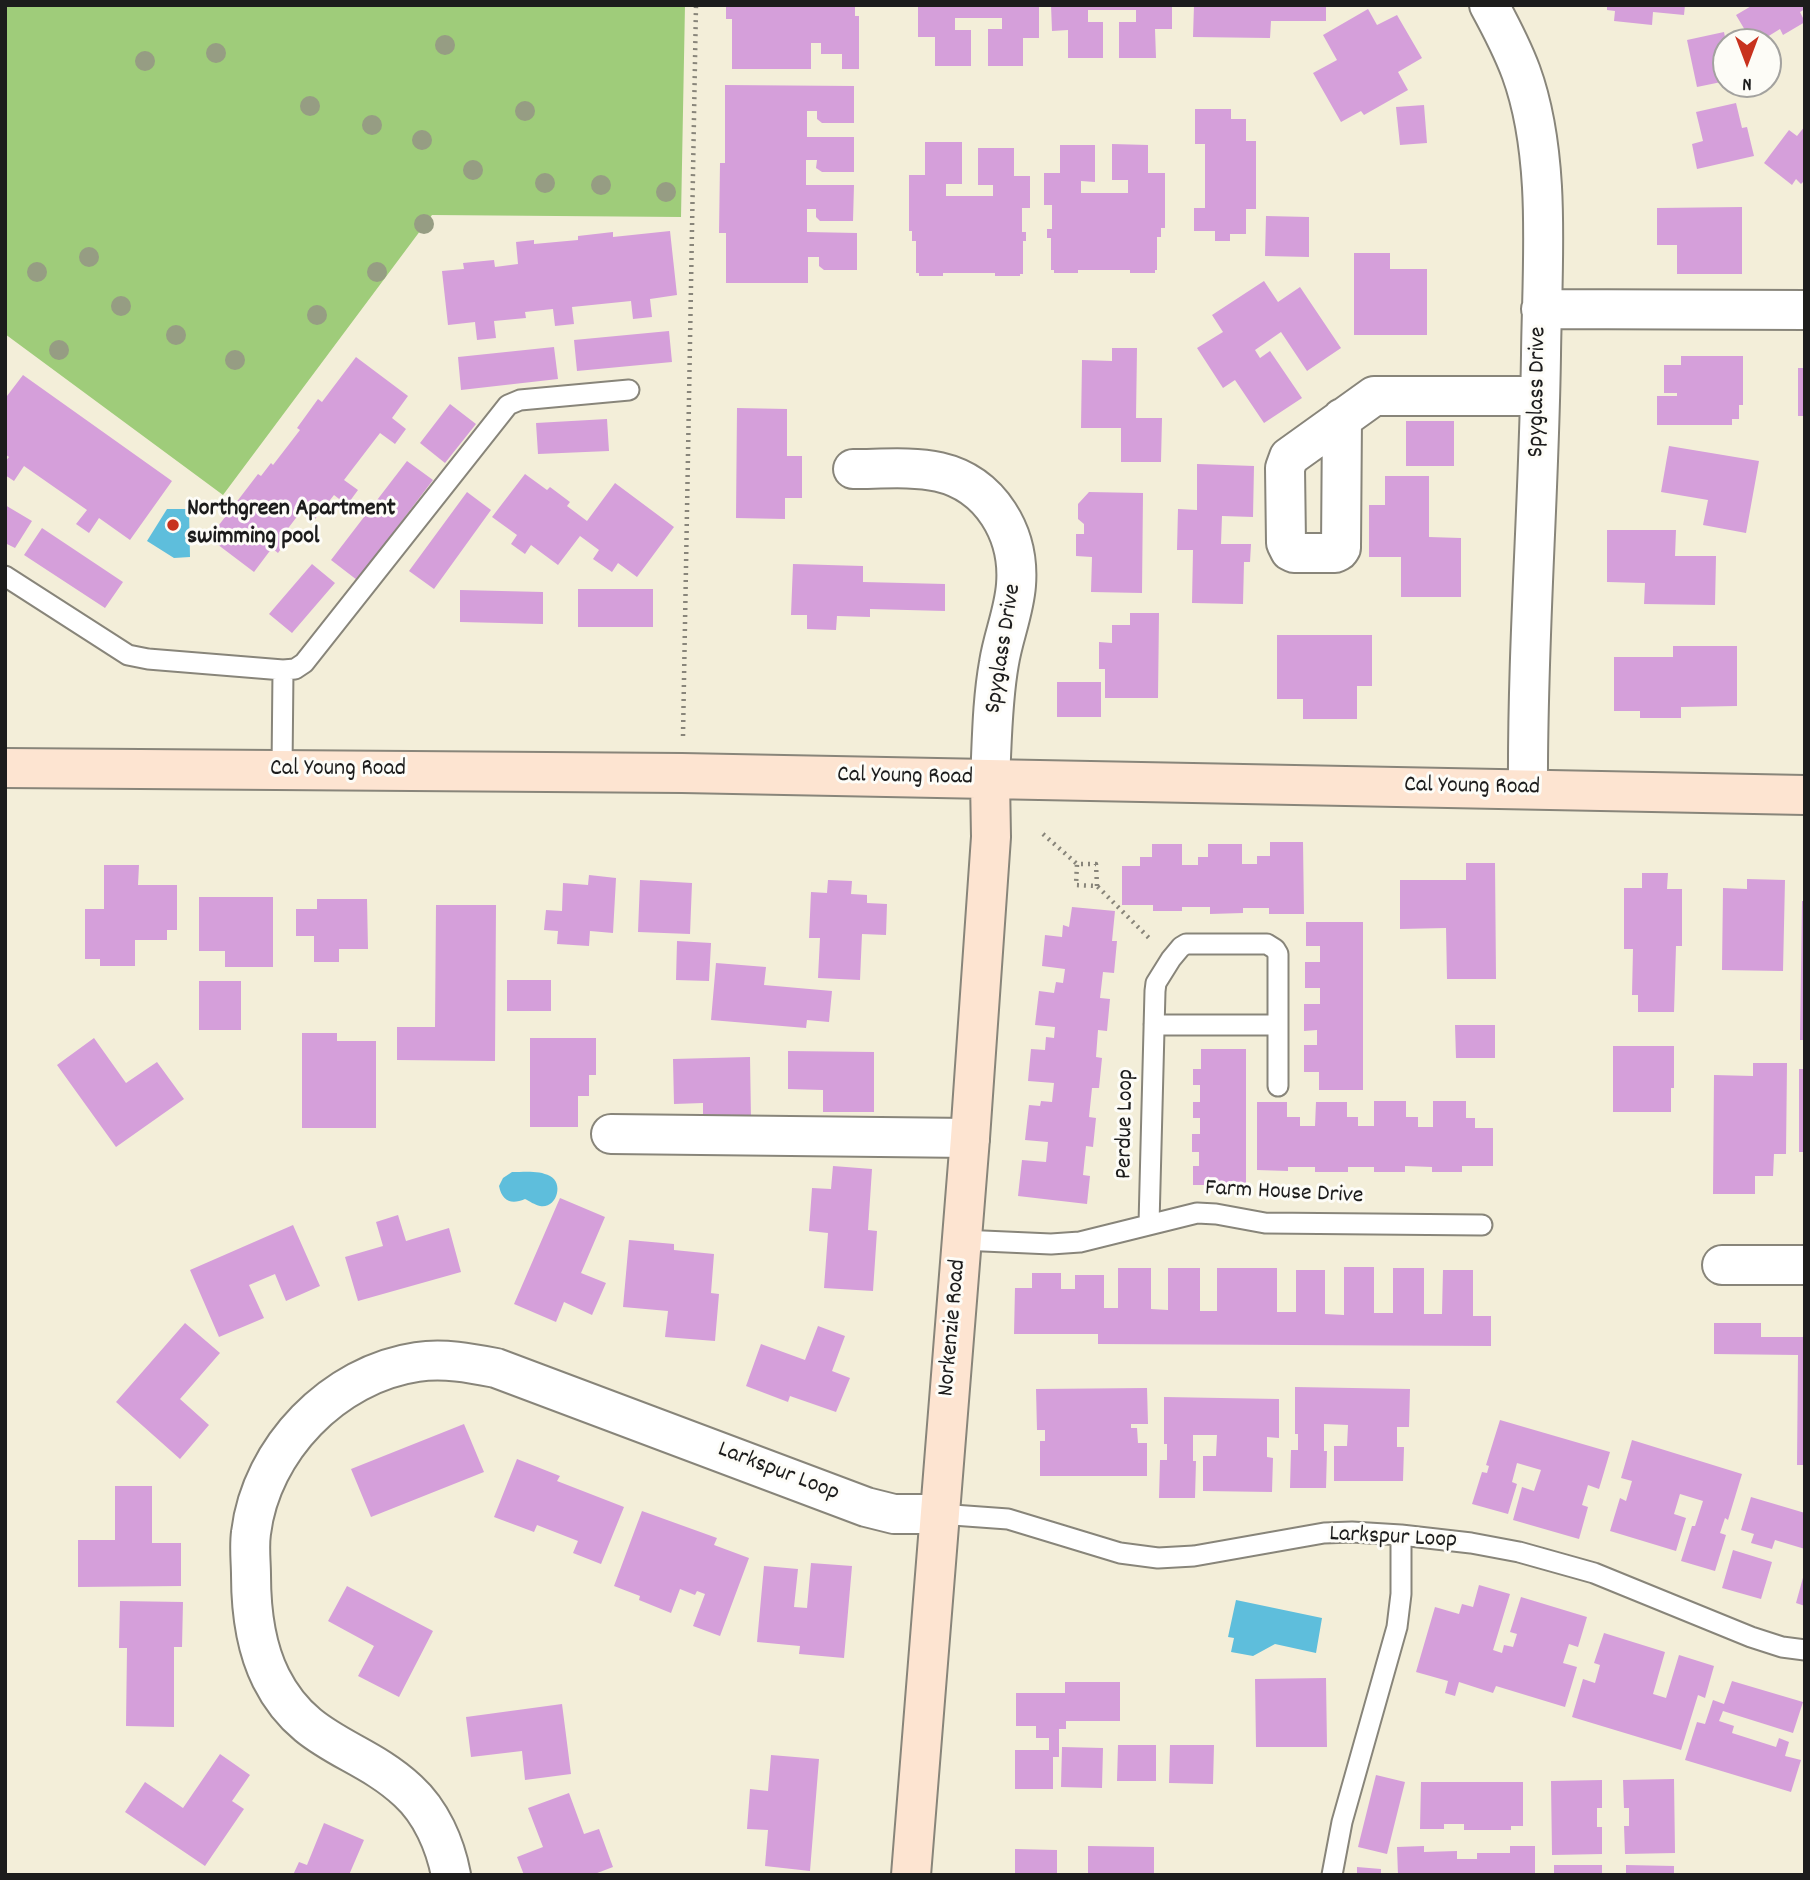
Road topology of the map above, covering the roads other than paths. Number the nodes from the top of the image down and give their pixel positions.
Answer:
1 (1489, 5) edge
2 (1541, 309) junction
3 (1805, 310) edge
4 (629, 390) dead end
5 (1540, 396) junction
6 (1342, 418) dead end
7 (853, 469) dead end
8 (5, 576) edge
9 (283, 670) junction
10 (5, 768) edge
11 (282, 770) junction
12 (990, 780) junction
13 (1528, 789) junction
14 (1805, 794) edge
15 (1154, 1025) junction
16 (1278, 1025) junction
17 (1278, 1086) dead end
18 (611, 1134) dead end
19 (970, 1138) junction
20 (1149, 1224) junction
21 (1482, 1226) dead end
22 (961, 1240) junction
23 (1722, 1265) dead end
24 (1805, 1265) edge
25 (939, 1514) junction
26 (1401, 1535) junction
27 (1805, 1650) edge
28 (451, 1875) edge
29 (911, 1875) edge
30 (1332, 1875) edge

1 - 2 street, Spyglass Drive
2 - 3 street
2 - 5 street, Spyglass Drive
4 - 9 lane
5 - 6 street
5 - 13 street, Spyglass Drive
7 - 12 street, Spyglass Drive
8 - 9 lane
9 - 11 lane
10 - 11 main road, Cal Young Road
11 - 12 main road, Cal Young Road
12 - 13 main road, Cal Young Road
12 - 19 main road, Norkenzie Road
13 - 14 main road, Cal Young Road
15 - 16 lane
15 - 16 lane, Perdue Loop
15 - 20 lane, Perdue Loop
16 - 17 lane
18 - 19 street
19 - 22 main road, Norkenzie Road
20 - 21 lane, Farm House Drive
20 - 22 lane, Farm House Drive
22 - 25 main road, Norkenzie Road
23 - 24 street
25 - 26 lane, Larkspur Loop
25 - 28 street, Larkspur Loop
25 - 29 main road, Norkenzie Road
26 - 27 lane, Larkspur Loop
26 - 30 lane

